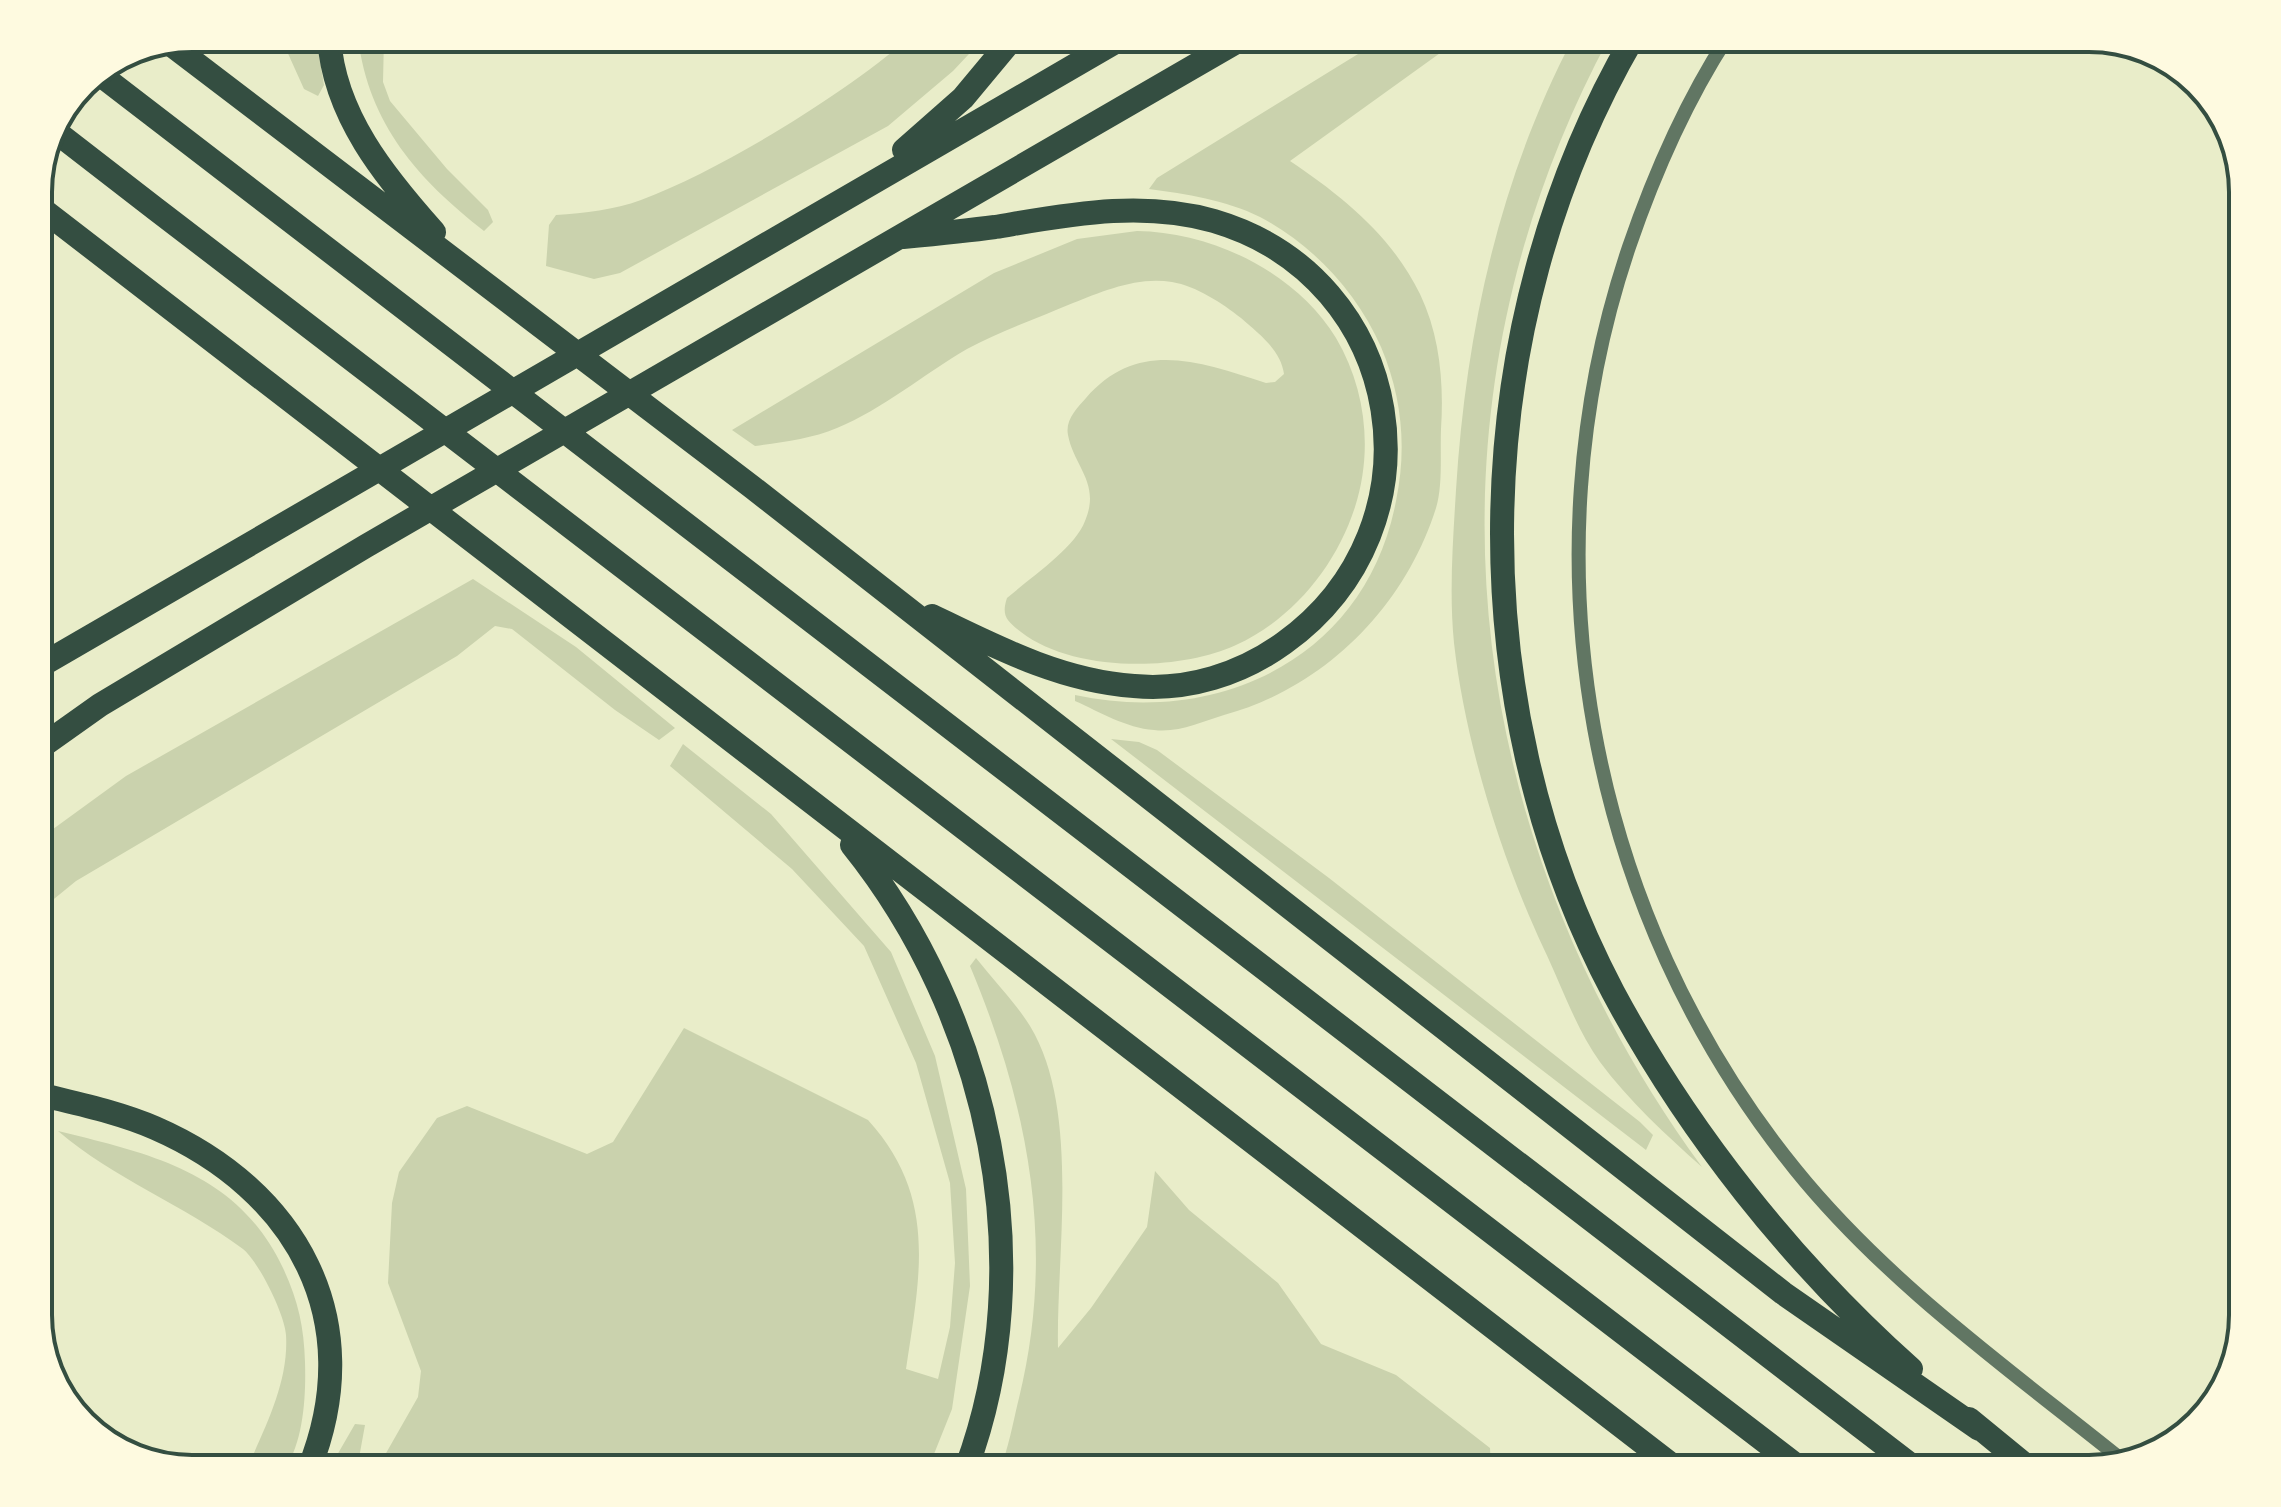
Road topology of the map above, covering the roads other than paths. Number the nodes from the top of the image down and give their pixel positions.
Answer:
1 (331, 52) edge
2 (1001, 52) edge
3 (1098, 52) edge
4 (1218, 52) edge
5 (1626, 52) edge
6 (1719, 52) edge
7 (182, 53) edge
8 (108, 81) edge
9 (63, 138) edge
10 (841, 199) junction
11 (52, 217) edge
12 (893, 238) junction
13 (473, 276) junction
14 (890, 596) junction
15 (52, 659) edge
16 (52, 739) edge
17 (830, 819) junction
18 (52, 1098) edge
19 (1979, 1429) junction
20 (2113, 1453) edge
21 (313, 1455) edge
22 (970, 1455) edge
23 (1659, 1455) edge
24 (1783, 1455) edge
25 (1898, 1455) edge
26 (2012, 1455) edge

1 - 13 highway
2 - 10 highway
3 - 10 highway
4 - 12 highway
5 - 19 highway
6 - 20 street
7 - 13 highway
8 - 25 highway
9 - 24 highway
10 - 15 highway
11 - 17 highway
12 - 14 highway
12 - 16 highway
13 - 14 highway
14 - 19 highway
17 - 22 highway
17 - 23 highway
18 - 21 highway
19 - 26 highway

